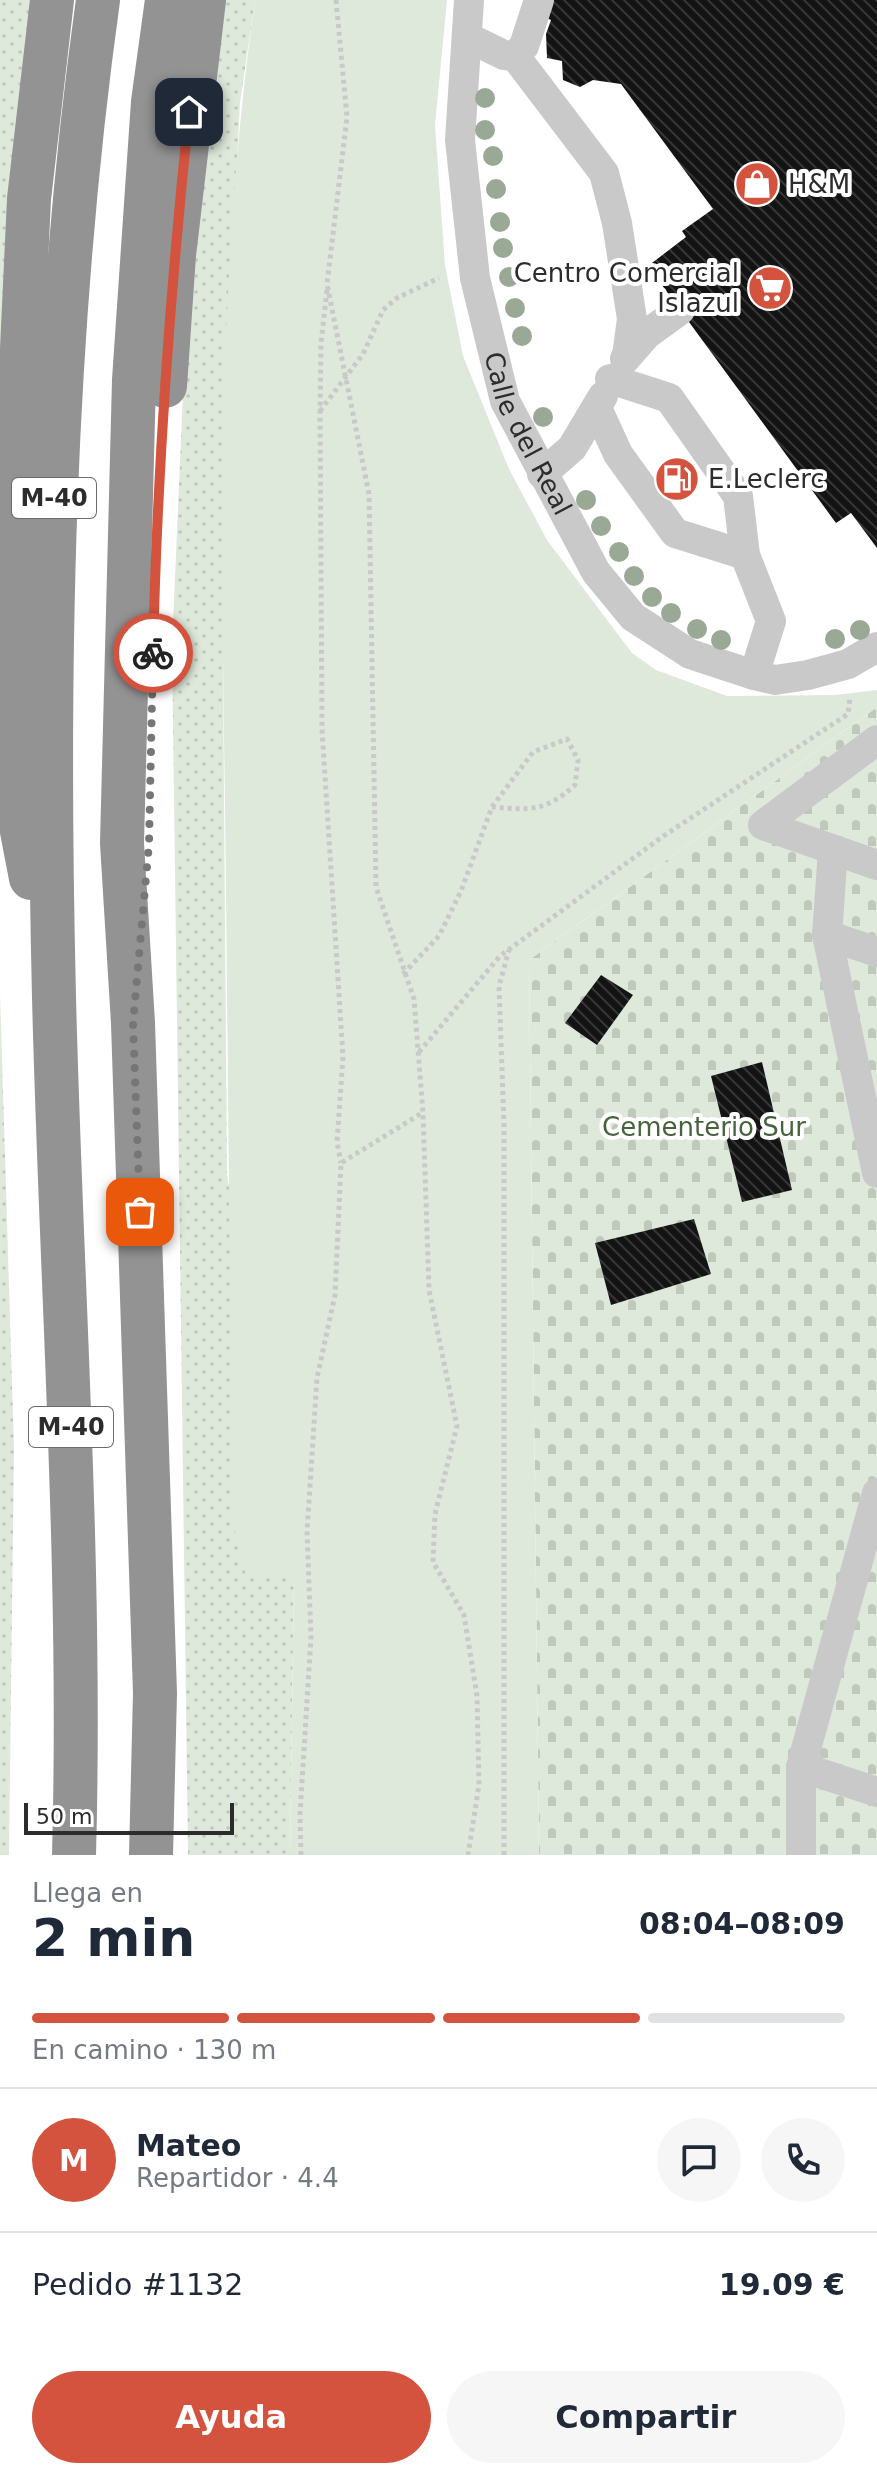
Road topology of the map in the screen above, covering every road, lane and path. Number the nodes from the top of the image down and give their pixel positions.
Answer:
1 (52, 0) edge
2 (98, 0) edge
3 (167, 0) edge
4 (204, 0) edge
5 (336, 0) edge
6 (469, 0) edge
7 (539, 0) edge
8 (467, 37) junction
9 (515, 56) junction
10 (439, 278) dead end
11 (327, 284) junction
12 (680, 310) dead end
13 (618, 368) junction
14 (346, 377) junction
15 (597, 408) junction
16 (320, 412) junction
17 (542, 474) junction
18 (745, 555) junction
19 (877, 647) edge
20 (754, 675) junction
21 (850, 698) dead end
22 (877, 740) edge
23 (492, 807) junction
24 (833, 850) junction
25 (877, 865) edge
26 (827, 935) junction
27 (509, 950) junction
28 (877, 952) edge
29 (403, 974) junction
30 (54, 999) junction
31 (133, 1023) junction
32 (418, 1053) junction
33 (423, 1113) junction
34 (341, 1163) junction
35 (877, 1173) edge
36 (877, 1493) edge
37 (801, 1767) junction
38 (877, 1792) edge
39 (74, 1855) edge
40 (151, 1855) edge
41 (301, 1855) edge
42 (468, 1855) edge
43 (504, 1855) edge
44 (801, 1855) edge

1 - 30 highway, M-40
2 - 30 highway, M-40
3 - 31 highway, M-40
4 - 31 highway, M-40
5 - 11 path
6 - 8 street, Calle del Real
7 - 9 street
8 - 9 street
8 - 17 street, Calle del Real
9 - 13 street
10 - 14 path
11 - 14 path
11 - 16 path
12 - 13 street
13 - 15 street
13 - 18 street
14 - 16 path
14 - 29 path
15 - 17 street
15 - 18 street
16 - 34 path
17 - 20 street, Calle del Real
18 - 20 street
19 - 20 street, Calle del Real
21 - 27 path
22 - 24 street
23 - 23 path
23 - 29 path
24 - 25 street
24 - 26 street
26 - 28 street
26 - 35 street
27 - 32 path
27 - 43 path
29 - 32 path
30 - 39 highway, M-40
31 - 40 highway, M-40
32 - 33 path
33 - 34 path
33 - 42 path
34 - 41 path
36 - 37 street
37 - 38 street
37 - 44 street

